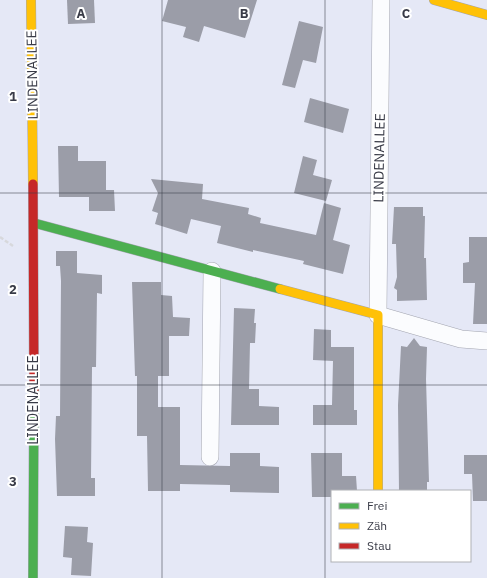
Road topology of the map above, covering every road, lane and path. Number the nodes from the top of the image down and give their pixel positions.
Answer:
1 (31, 0) edge
2 (380, 0) edge
3 (434, 0) edge
4 (487, 15) edge
5 (34, 223) junction
6 (212, 271) junction
7 (378, 315) junction
8 (487, 341) edge
9 (210, 457) dead end
10 (378, 490) edge
11 (33, 578) edge

1 - 5 street, LINDENALLEE
2 - 7 street, LINDENALLEE
3 - 4 street
5 - 6 street
5 - 11 street, LINDENALLEE
6 - 7 street
6 - 9 street
7 - 8 street
7 - 10 street, LINDENALLEE

